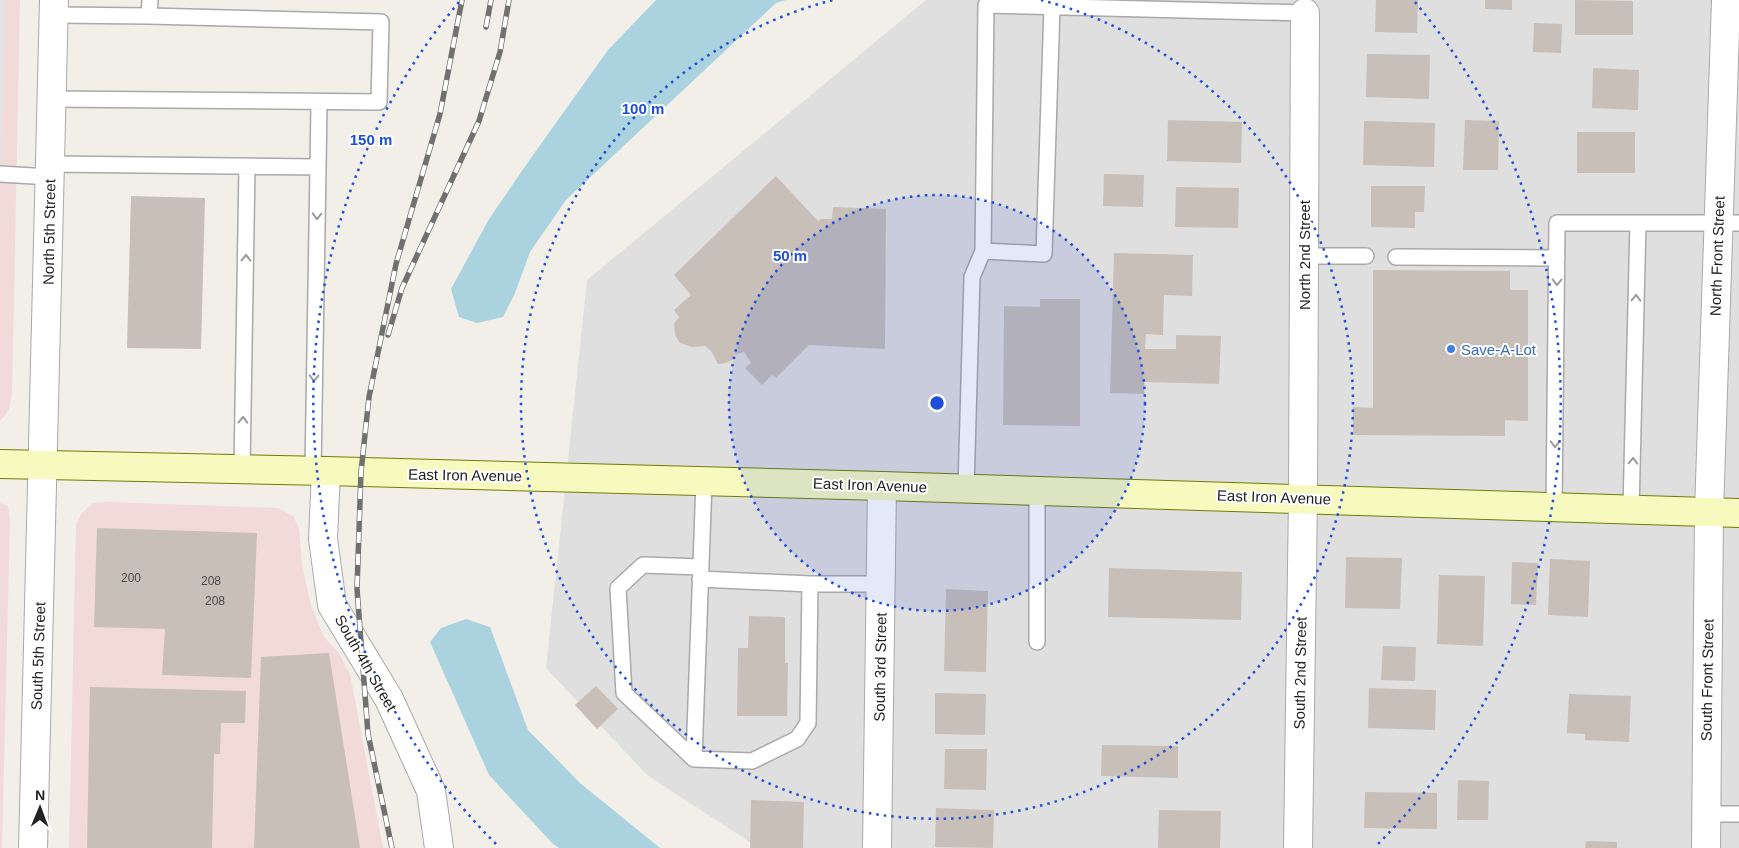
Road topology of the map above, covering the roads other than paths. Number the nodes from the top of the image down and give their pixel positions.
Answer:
1 (150, 0) edge
2 (1052, 7) junction
3 (54, 8) edge
4 (1730, 11) edge
5 (1305, 12) joint
6 (149, 16) junction
7 (52, 99) junction
8 (319, 102) junction
9 (247, 166) junction
10 (318, 167) junction
11 (50, 170) junction
12 (0, 174) edge
13 (1638, 223) junction
14 (1729, 223) edge
15 (983, 251) junction
16 (1304, 256) junction
17 (1366, 256) dead end
18 (1396, 256) dead end
19 (1557, 258) junction
20 (0, 464) edge
21 (43, 465) junction
22 (242, 469) junction
23 (320, 471) junction
24 (704, 481) junction
25 (882, 486) junction
26 (966, 488) junction
27 (1037, 490) junction
28 (1303, 498) junction
29 (1554, 507) junction
30 (1632, 510) junction
31 (1709, 512) junction
32 (1739, 513) edge
33 (701, 573) junction
34 (810, 584) junction
35 (881, 584) junction
36 (1037, 642) dead end
37 (694, 759) junction
38 (1706, 814) junction
39 (1739, 814) edge
40 (33, 848) edge
41 (439, 848) edge
42 (877, 848) edge
43 (1298, 848) edge
44 (1706, 848) edge

1 - 6 lane
2 - 5 lane
2 - 15 lane
2 - 15 lane
3 - 6 lane
3 - 7 street, North 5th Street
4 - 14 street, North Front Street
5 - 16 street, North 2nd Street
6 - 8 lane
7 - 8 lane
7 - 11 street, North 5th Street
8 - 10 lane
9 - 10 lane
9 - 11 lane
22 -> 9 lane
10 -> 23 lane
11 - 12 lane
11 - 21 street, North 5th Street
13 - 14 lane
13 - 19 lane
30 -> 13 lane
14 - 31 street, North Front Street
15 - 26 lane
16 - 17 lane
16 - 28 street, North 2nd Street
18 - 19 lane
19 -> 29 lane
20 - 21 street, East Iron Avenue
21 - 22 street, East Iron Avenue
21 - 40 street, South 5th Street
22 - 23 street, East Iron Avenue
23 - 24 street, East Iron Avenue
23 - 41 street, South 4th Street
24 - 25 street, East Iron Avenue
24 - 33 lane
25 - 26 street, East Iron Avenue
25 - 35 street, South 3rd Street
26 - 27 street, East Iron Avenue
27 - 28 street, East Iron Avenue
27 - 36 lane
28 - 29 street, East Iron Avenue
28 - 43 street, South 2nd Street
29 - 30 street, East Iron Avenue
30 - 31 street, East Iron Avenue
31 - 32 street, East Iron Avenue
31 - 38 street, South Front Street
33 - 34 lane
33 - 37 lane
33 - 37 lane
34 - 35 lane
34 - 37 lane
35 - 42 street, South 3rd Street
38 - 39 lane
38 - 44 street, South Front Street

